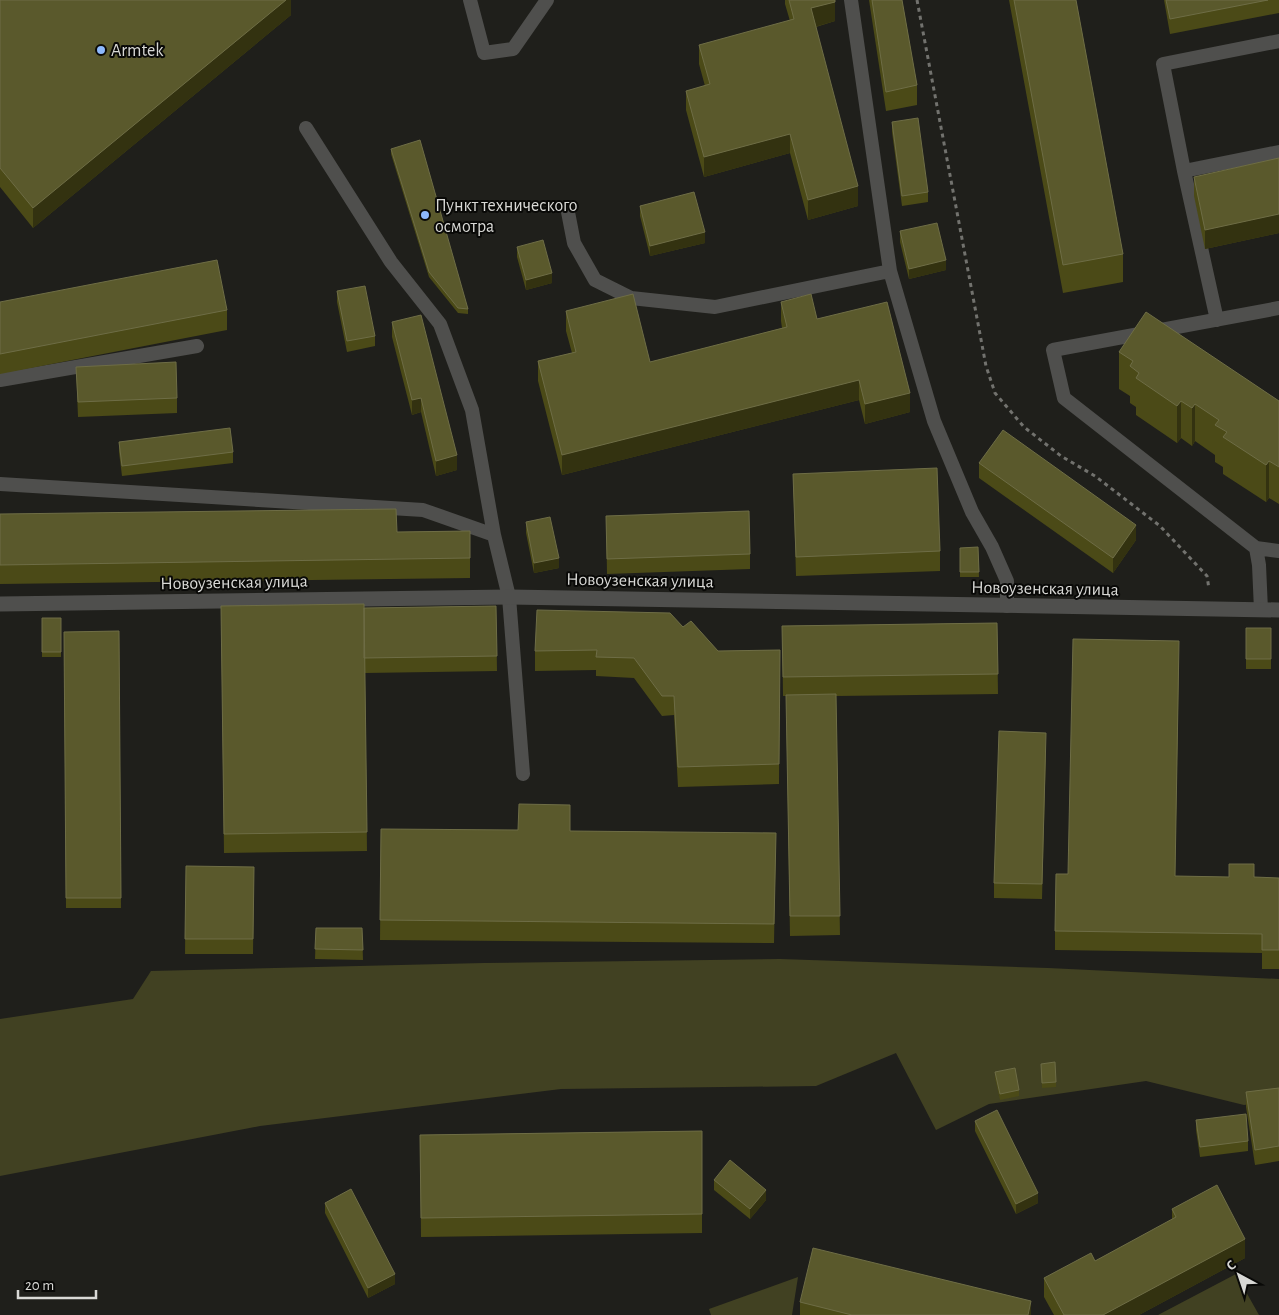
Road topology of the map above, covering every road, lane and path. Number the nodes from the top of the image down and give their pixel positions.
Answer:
1 (470, 0) edge
2 (547, 0) edge
3 (851, 0) edge
4 (917, 0) edge
5 (1279, 41) edge
6 (306, 128) dead end
7 (1279, 152) edge
8 (1184, 172) junction
9 (568, 212) dead end
10 (890, 272) junction
11 (1279, 308) edge
12 (1217, 320) junction
13 (197, 346) dead end
14 (0, 380) edge
15 (0, 484) edge
16 (494, 535) junction
17 (1256, 548) junction
18 (1279, 551) edge
19 (509, 597) junction
20 (0, 604) edge
21 (1008, 606) junction
22 (1212, 609) junction
23 (1261, 610) junction
24 (1279, 610) edge
25 (522, 774) dead end

1 - 2 lane
3 - 10 lane
4 - 22 path
5 - 8 lane
6 - 16 lane
7 - 8 lane
8 - 12 lane
9 - 10 lane
10 - 21 lane
11 - 12 lane
12 - 17 lane
13 - 14 lane
15 - 16 lane
16 - 19 lane
17 - 18 lane
17 - 23 lane
19 - 20 street, Новоузенская улица
19 - 21 street, Новоузенская улица
19 - 25 lane
21 - 22 street, Новоузенская улица
22 - 23 street, Новоузенская улица
23 - 24 street, Новоузенская улица

